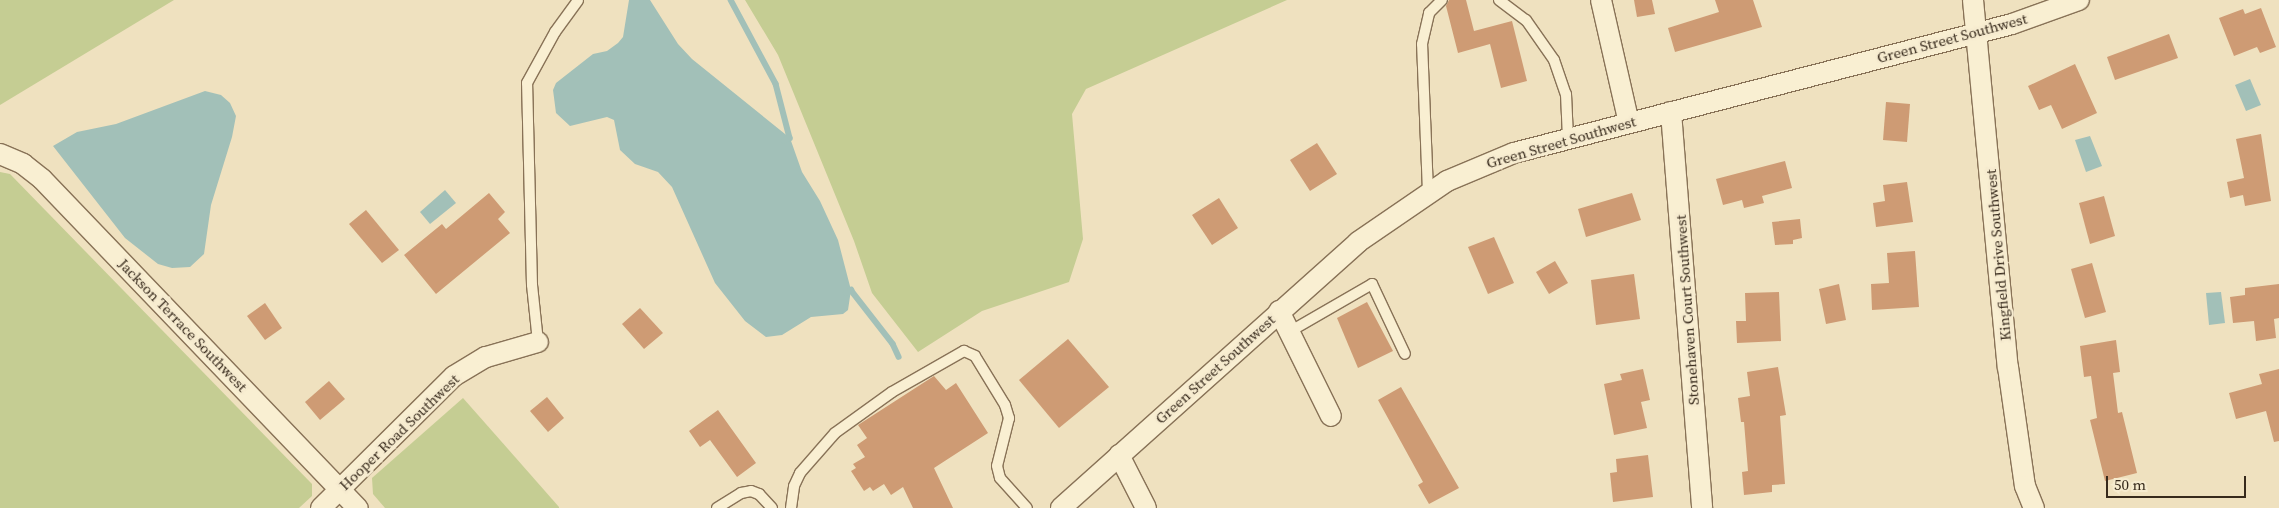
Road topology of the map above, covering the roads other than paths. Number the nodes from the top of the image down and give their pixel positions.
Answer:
1 (578, 0) edge
2 (1442, 0) edge
3 (1498, 0) edge
4 (1601, 0) edge
5 (1973, 0) edge
6 (2079, 0) edge
7 (1977, 32) junction
8 (1672, 112) junction
9 (1629, 122) junction
10 (1568, 138) junction
11 (0, 154) edge
12 (1428, 192) junction
13 (1279, 311) junction
14 (1289, 332) junction
15 (538, 342) joint
16 (1405, 354) dead end
17 (1331, 416) dead end
18 (1119, 455) junction
19 (341, 488) junction
20 (321, 508) edge
21 (358, 508) edge
22 (716, 508) edge
23 (772, 508) edge
24 (791, 508) edge
25 (1027, 508) edge
26 (1061, 508) edge
27 (1146, 508) edge
28 (1702, 508) edge
29 (2034, 508) edge

1 - 15 lane
2 - 12 lane
3 - 10 lane
4 - 9 street
5 - 7 street, Kingfield Drive Southwest
6 - 7 street, Green Street Southwest
7 - 8 street, Green Street Southwest
7 - 29 street, Kingfield Drive Southwest
8 - 9 street, Green Street Southwest
8 - 28 street, Stonehaven Court Southwest
9 - 10 street, Green Street Southwest
10 - 12 street, Green Street Southwest
11 - 19 street, Jackson Terrace Southwest
12 - 13 street, Green Street Southwest
13 - 14 street
13 - 18 street, Green Street Southwest
14 - 16 lane
14 - 17 street
15 - 19 street, Hooper Road Southwest
18 - 26 street, Green Street Southwest
18 - 27 street
19 - 20 street, Hooper Road Southwest
19 - 21 street, Jackson Terrace Southwest
22 - 23 lane
24 - 25 lane

